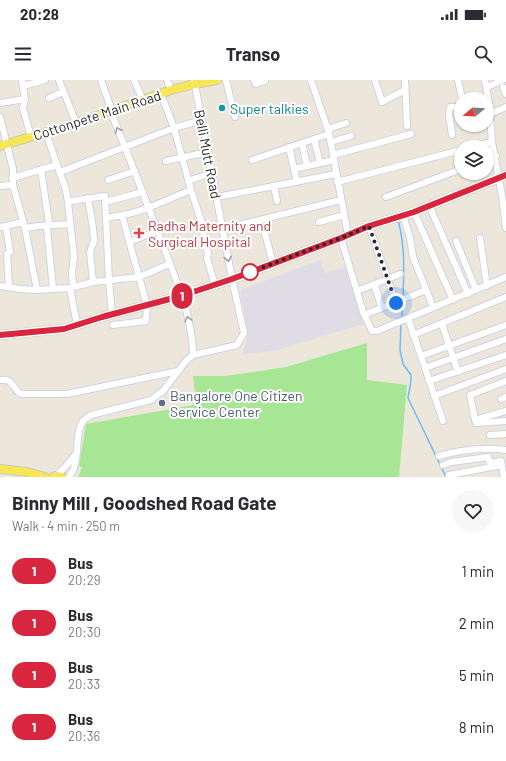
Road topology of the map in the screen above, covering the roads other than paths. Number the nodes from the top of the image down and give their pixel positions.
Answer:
1 (45, 80) edge
2 (59, 80) edge
3 (101, 80) edge
4 (134, 80) edge
5 (167, 80) edge
6 (217, 80) edge
7 (226, 80) edge
8 (254, 80) edge
9 (264, 80) edge
10 (311, 80) edge
11 (375, 80) edge
12 (405, 80) edge
13 (458, 80) edge
14 (485, 80) edge
15 (503, 80) edge
16 (195, 82) edge
17 (22, 83) edge
18 (487, 87) junction
19 (503, 87) dead end
20 (171, 90) junction
21 (405, 90) junction
22 (63, 92) junction
23 (461, 92) edge
24 (487, 92) edge
25 (161, 94) junction
26 (506, 94) edge
27 (49, 98) dead end
28 (25, 99) junction
29 (143, 100) junction
30 (0, 103) edge
31 (454, 107) edge
32 (506, 107) edge
33 (111, 111) junction
34 (494, 112) edge
35 (0, 117) edge
36 (235, 117) dead end
37 (202, 120) junction
38 (76, 123) junction
39 (346, 123) dead end
40 (407, 126) dead end
41 (174, 128) junction
42 (329, 132) junction
43 (46, 133) junction
44 (411, 134) dead end
45 (452, 134) dead end
46 (351, 136) dead end
47 (31, 137) junction
48 (314, 139) junction
49 (331, 142) junction
50 (302, 143) junction
51 (3, 145) edge
52 (125, 147) junction
53 (289, 147) junction
54 (494, 149) edge
55 (208, 152) junction
56 (454, 152) edge
57 (496, 156) joint
58 (182, 158) junction
59 (334, 158) junction
60 (252, 160) dead end
61 (166, 161) dead end
62 (320, 164) junction
63 (57, 165) junction
64 (307, 166) junction
65 (294, 169) junction
66 (41, 170) junction
67 (135, 170) junction
68 (60, 172) junction
69 (454, 172) edge
70 (212, 173) junction
71 (336, 174) junction
72 (503, 176) edge
73 (12, 178) junction
74 (108, 180) dead end
75 (188, 181) junction
76 (297, 182) junction
77 (337, 182) junction
78 (13, 185) junction
79 (0, 186) edge
80 (274, 186) junction
81 (190, 190) junction
82 (143, 192) junction
83 (217, 197) junction
84 (386, 197) dead end
85 (88, 198) junction
86 (341, 200) junction
87 (276, 201) dead end
88 (68, 202) junction
89 (105, 202) junction
90 (429, 205) junction
91 (149, 208) junction
92 (414, 212) junction
93 (122, 215) junction
94 (344, 215) junction
95 (403, 215) junction
96 (106, 218) junction
97 (319, 222) dead end
98 (70, 224) junction
99 (2, 225) edge
100 (24, 225) junction
101 (48, 226) junction
102 (369, 226) junction
103 (222, 228) junction
104 (506, 228) edge
105 (158, 231) junction
106 (265, 233) dead end
107 (345, 236) junction
108 (480, 238) dead end
109 (456, 241) dead end
110 (129, 242) junction
111 (169, 264) junction
112 (273, 264) junction
113 (400, 274) dead end
114 (139, 277) junction
115 (506, 277) edge
116 (232, 279) junction
117 (388, 279) junction
118 (109, 281) junction
119 (93, 282) junction
120 (374, 284) junction
121 (215, 285) junction
122 (0, 286) edge
123 (487, 286) junction
124 (9, 287) junction
125 (72, 287) junction
126 (53, 289) junction
127 (37, 290) junction
128 (426, 290) junction
129 (476, 290) junction
130 (357, 291) junction
131 (468, 294) junction
132 (181, 296) junction
133 (506, 297) edge
134 (453, 300) junction
135 (400, 301) junction
136 (146, 306) junction
137 (433, 307) junction
138 (382, 308) junction
139 (112, 314) junction
140 (364, 315) junction
141 (404, 319) junction
142 (442, 324) junction
143 (77, 325) junction
144 (113, 325) dead end
145 (506, 325) edge
146 (0, 335) edge
147 (413, 335) junction
148 (506, 339) edge
149 (450, 346) junction
150 (193, 355) junction
151 (506, 355) edge
152 (421, 356) junction
153 (454, 358) junction
154 (425, 368) junction
155 (506, 369) edge
156 (178, 371) junction
157 (458, 372) junction
158 (0, 380) edge
159 (429, 381) junction
160 (506, 381) edge
161 (434, 396) junction
162 (506, 411) edge
163 (443, 421) dead end
164 (506, 421) edge
165 (475, 424) dead end
166 (506, 434) edge
167 (490, 435) dead end
168 (506, 450) edge
169 (77, 453) junction
170 (439, 456) dead end
171 (443, 465) dead end
172 (502, 465) junction
173 (0, 469) edge
174 (0, 472) edge
175 (450, 475) dead end
176 (57, 476) edge
177 (33, 477) edge
178 (45, 477) edge
179 (69, 477) edge
180 (504, 477) edge

1 - 17 street
2 - 22 street
3 - 33 street
4 - 29 street
5 - 20 street
6 - 16 main road, Cottonpete Main Road
7 - 36 street
8 - 9 street
10 - 42 street
11 - 21 street
12 - 21 street
13 - 23 street
14 - 18 street
15 - 18 street
16 - 20 main road, Cottonpete Main Road
16 - 37 street, Belli Mutt Road
17 - 28 street
18 - 24 street
19 - 26 street
20 - 25 main road, Cottonpete Main Road
21 - 40 street
22 - 27 street
22 - 38 street
25 - 29 main road, Cottonpete Main Road
25 - 41 street
28 - 30 street
28 - 47 street
29 - 33 main road, Cottonpete Main Road
31 - 45 street
32 - 34 street
33 - 38 main road, Cottonpete Main Road
52 -> 33 street
35 - 51 street
37 - 41 street
37 - 55 street, Belli Mutt Road
38 - 43 main road, Cottonpete Main Road
39 - 42 street
41 - 52 street
41 - 58 street
42 - 48 street
42 - 49 street
43 - 47 main road, Cottonpete Main Road
43 - 63 street
44 - 59 street
46 - 49 street
47 - 51 main road, Cottonpete Main Road
48 - 50 street
48 - 62 street
49 - 59 street
50 - 53 street
50 - 64 street
51 - 73 street
52 - 67 street
52 - 68 street
53 - 60 street
53 - 65 street
54 - 57 street
55 - 58 street
55 - 70 street, Belli Mutt Road
56 - 77 street
57 - 72 street
58 - 61 street
58 - 75 street
59 - 62 street
59 - 71 street
62 - 64 street
63 - 66 street
63 - 68 street
64 - 65 street
65 - 76 street
66 - 73 street
66 - 101 street
67 - 74 street
67 - 82 street
68 - 88 street
69 - 84 street
70 - 75 street
70 - 83 street, Belli Mutt Road
71 - 76 street
71 - 77 street
72 - 90 main road
72 - 104 street
73 - 78 street
75 - 81 street
76 - 80 street
77 - 86 street
78 - 79 street
78 - 100 street
80 - 83 street
80 - 87 street
81 - 91 street
81 - 121 street
82 - 89 street
82 - 91 street
83 - 103 street, Belli Mutt Road
85 - 88 street
85 - 89 street
85 - 119 street
86 - 94 street
86 - 103 street
88 - 98 street
89 - 96 street
90 - 92 main road
90 - 131 street
91 - 93 street
91 - 105 street
92 - 95 main road
92 - 134 street
93 - 96 street
93 - 110 street
94 - 97 street
94 - 107 street
95 - 102 main road
95 - 128 street
96 - 118 street
98 - 101 street
98 - 125 street
99 - 100 street
99 - 124 street
100 - 101 street
100 - 127 street
101 - 126 street
102 - 107 main road
102 - 117 street
103 -> 116 street, Belli Mutt Road
105 - 110 street
105 - 111 street
106 - 112 street
107 - 112 main road
107 - 130 street
108 - 123 street
109 - 129 street
110 - 114 street
111 - 114 street
111 - 132 street
112 - 116 main road
113 - 117 street
114 - 118 street
114 - 136 street
115 - 123 street
116 - 121 main road
116 - 150 street, Belli Mutt Road
117 - 120 street
117 - 135 street
118 - 119 street
118 - 139 street
119 - 125 street
120 - 130 street
120 - 138 street
121 - 132 main road
122 - 124 street
123 - 129 street
124 - 127 street
125 - 126 street
125 - 143 street
126 - 127 street
128 - 135 street
128 - 137 street
129 - 131 street
130 - 140 street
131 - 134 street
132 - 136 main road
150 -> 132 street
133 - 142 street
134 - 137 street
135 - 138 street
136 - 139 main road
136 - 144 street
137 - 141 street
138 - 140 street
139 - 143 main road
140 - 141 street
141 - 147 street
142 - 147 street
142 - 149 street
143 - 146 main road
145 - 149 street
147 - 152 street
148 - 153 street
149 - 152 street
149 - 153 street
150 - 156 street
151 - 157 street
152 - 154 street
153 - 154 street
153 - 157 street
154 - 159 street
155 - 161 street
156 - 158 street
156 - 169 street
157 - 159 street
159 - 161 street
160 - 162 street
161 - 163 street
164 - 165 street
166 - 167 street
168 - 170 street
169 - 176 street
169 - 179 street
171 - 172 street
172 - 175 street
172 - 180 street
173 - 178 main road
174 - 177 main road

